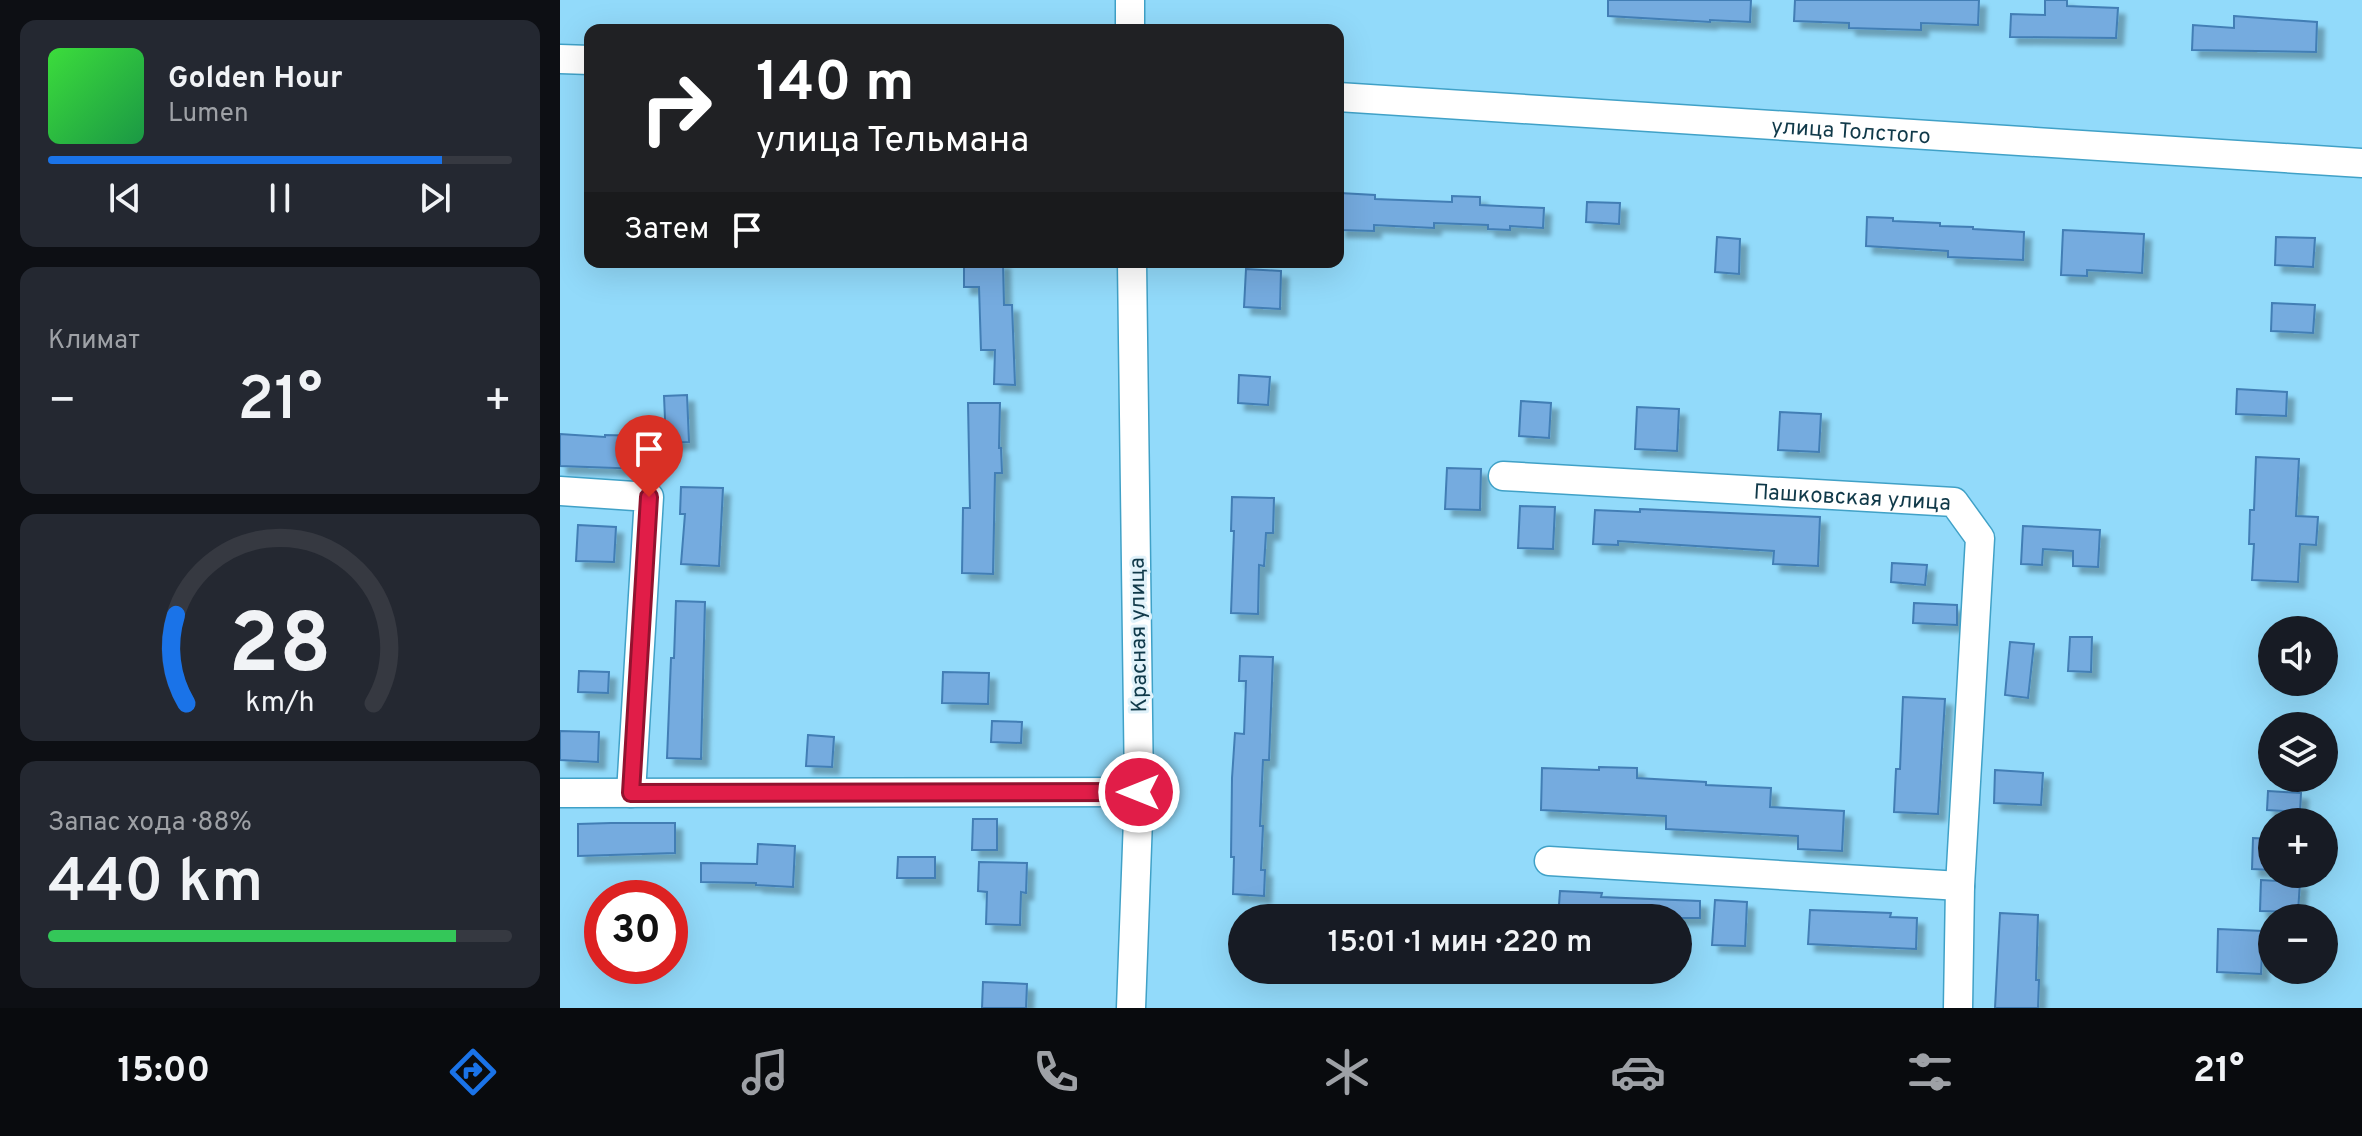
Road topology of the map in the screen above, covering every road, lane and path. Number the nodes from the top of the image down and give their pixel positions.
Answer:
1 (1130, 0) edge
2 (1130, 24) edge
3 (560, 59) edge
4 (584, 60) edge
5 (1344, 97) edge
6 (2362, 163) edge
7 (1132, 268) edge
8 (1503, 476) dead end
9 (560, 491) edge
10 (1139, 792) junction
11 (560, 793) edge
12 (631, 793) junction
13 (1549, 861) dead end
14 (1960, 886) junction
15 (1131, 1008) edge
16 (1958, 1008) edge

1 - 2 street
3 - 4 street
5 - 6 street, улица Толстого
7 - 10 street, Красная улица
8 - 14 street, Пашковская улица
9 - 12 street
10 - 12 street
10 - 15 street, Красная улица
11 - 12 street
13 - 14 street
14 - 16 street, Пашковская улица

